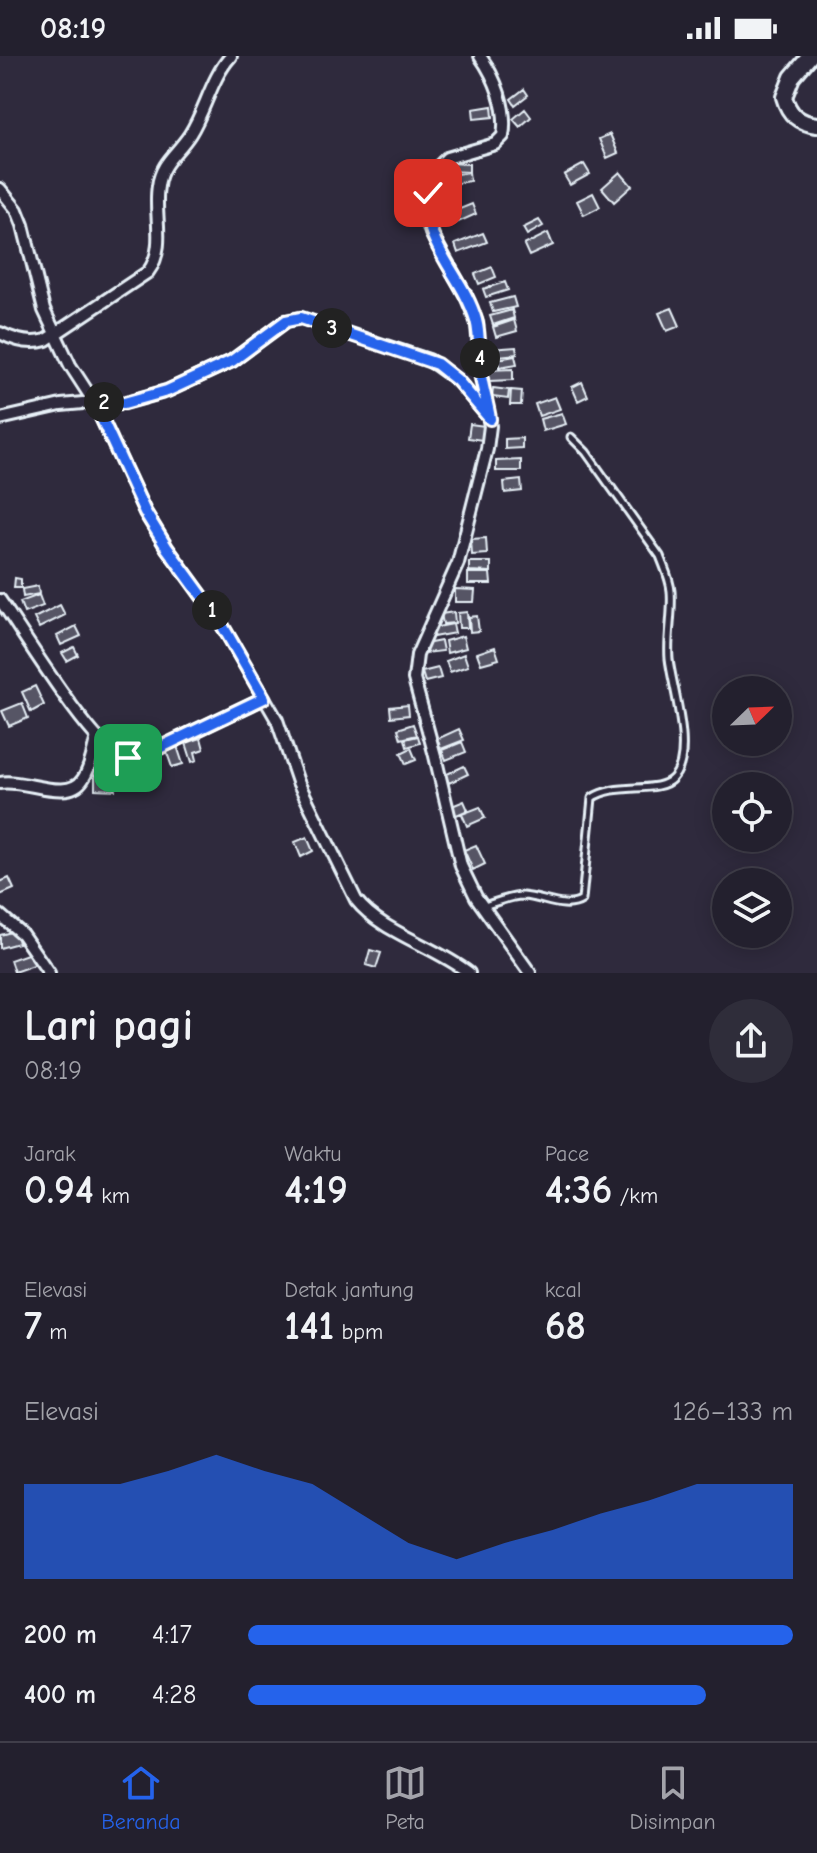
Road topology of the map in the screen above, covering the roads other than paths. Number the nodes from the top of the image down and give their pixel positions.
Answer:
1 (231, 56) edge
2 (480, 56) edge
3 (810, 56) edge
4 (817, 125) edge
5 (0, 189) edge
6 (0, 333) edge
7 (55, 334) junction
8 (94, 402) junction
9 (0, 419) edge
10 (490, 419) junction
11 (571, 437) dead end
12 (0, 600) edge
13 (264, 698) junction
14 (97, 737) junction
15 (0, 783) edge
16 (483, 907) junction
17 (0, 915) edge
18 (49, 973) edge
19 (469, 973) edge
20 (530, 973) edge

1 - 7 street
2 - 10 street
3 - 4 main road
5 - 7 street
6 - 7 street
7 - 8 street
8 - 9 street
8 - 10 street
8 - 13 street
10 - 16 street
11 - 16 lane
12 - 14 street
13 - 14 street
13 - 19 street
14 - 15 street
16 - 20 street
17 - 18 street

